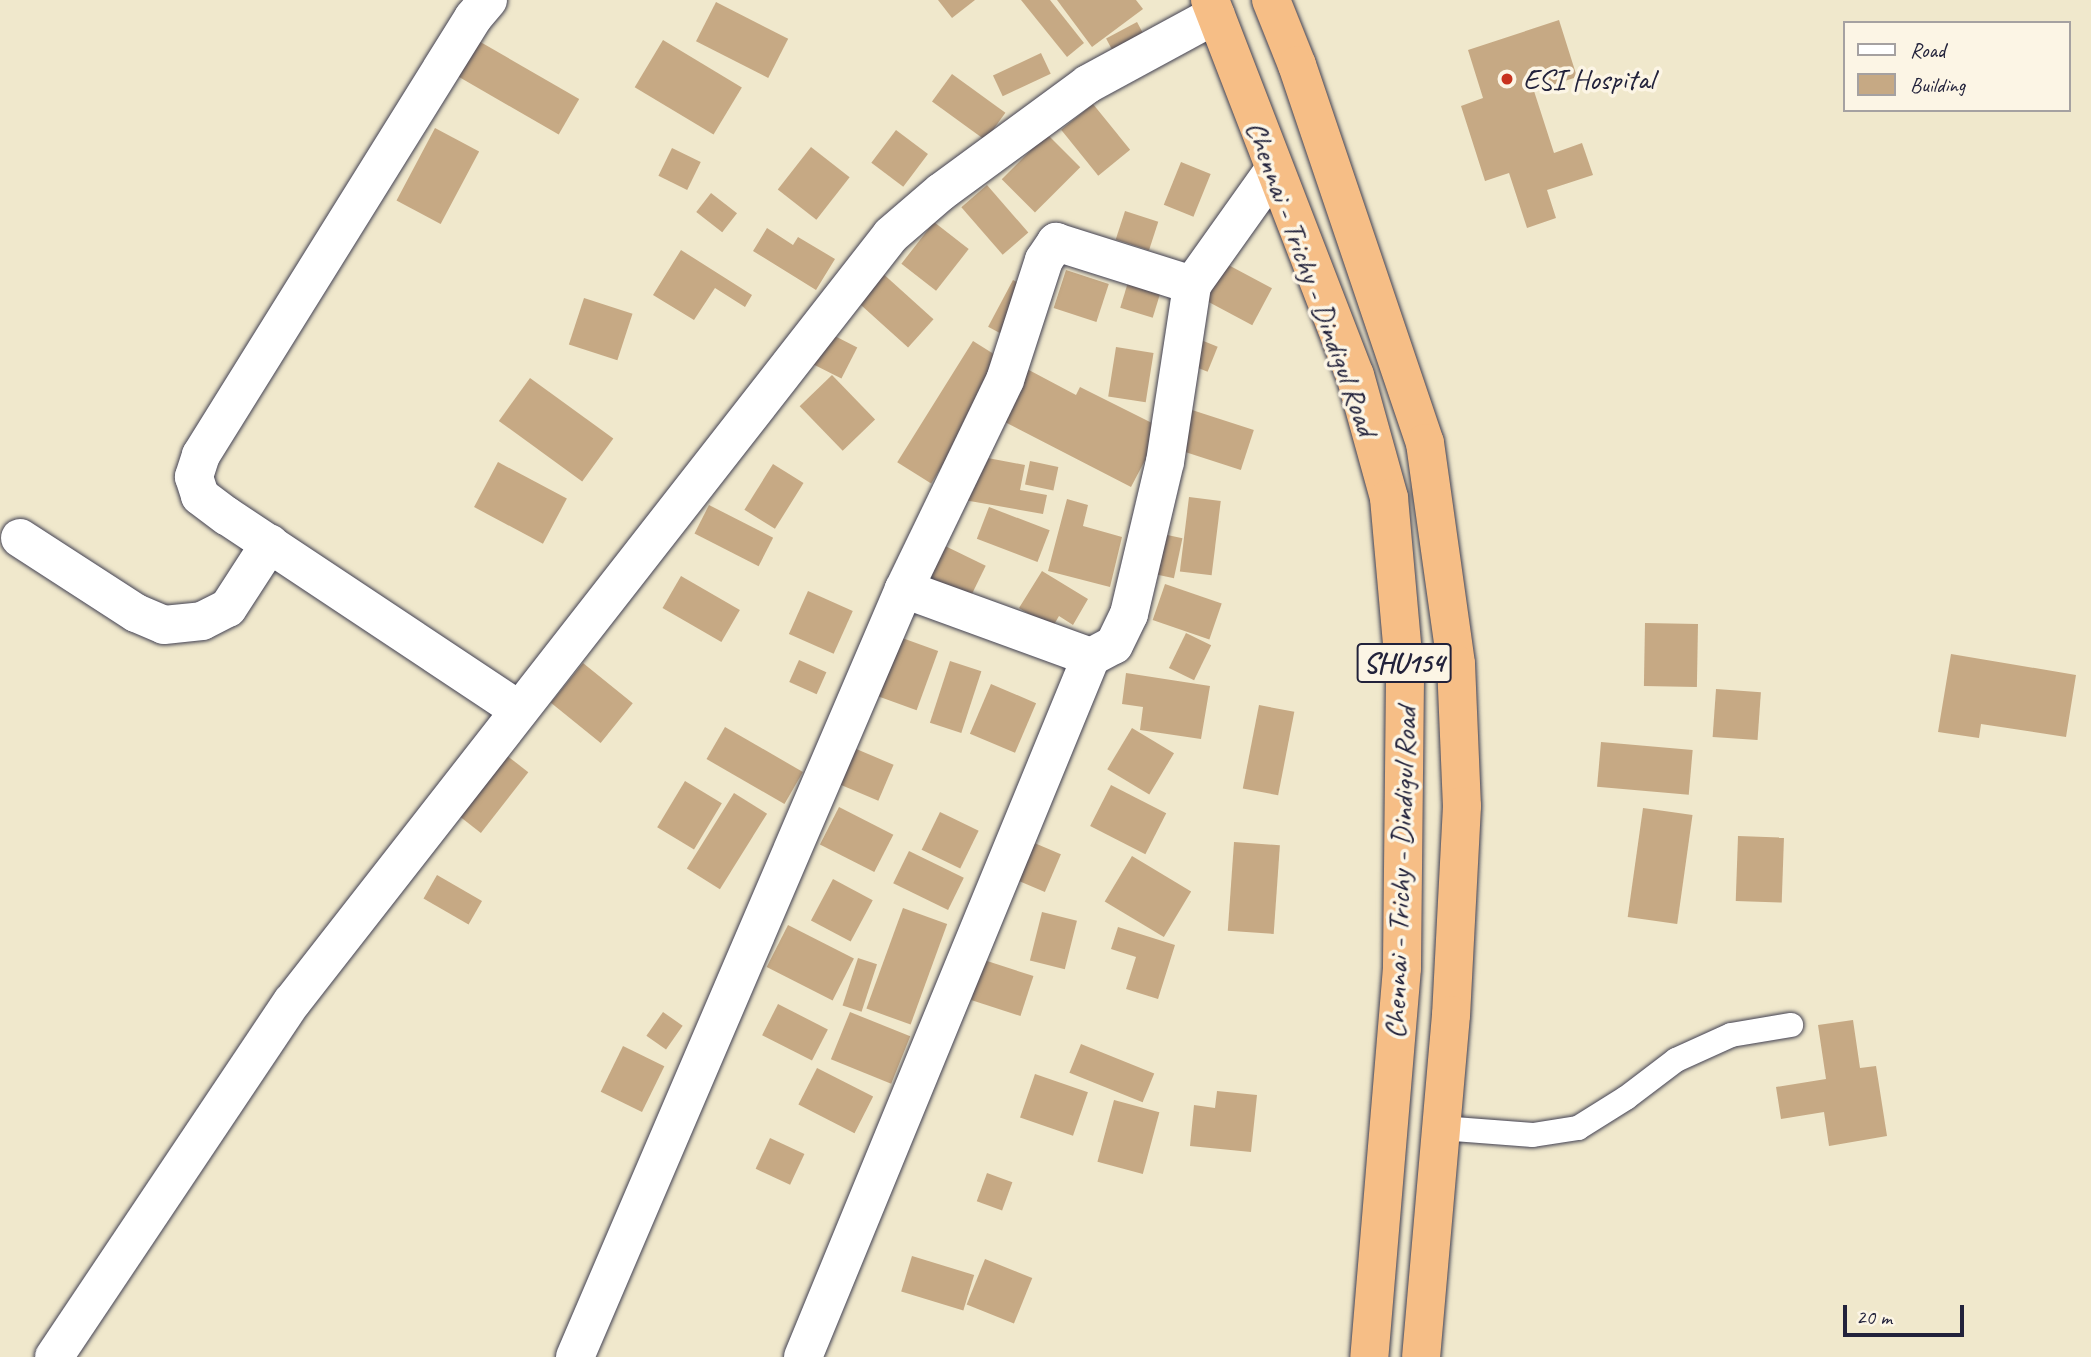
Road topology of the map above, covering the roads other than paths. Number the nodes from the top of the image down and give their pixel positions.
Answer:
1 (488, 0) edge
2 (1271, 0) edge
3 (1213, 8) edge
4 (1273, 171) junction
5 (1192, 285) junction
6 (20, 538) dead end
7 (271, 543) junction
8 (904, 589) junction
9 (1091, 657) junction
10 (519, 710) junction
11 (1791, 1025) dead end
12 (1441, 1128) junction
13 (54, 1357) edge
14 (575, 1357) edge
15 (803, 1357) edge
16 (1370, 1357) edge
17 (1421, 1357) edge

1 - 7 street
2 - 12 highway, Chennai - Trichy - Dindigul Road
3 - 4 highway, Chennai - Trichy - Dindigul Road / SHU154
3 - 10 street
4 - 5 street
4 - 16 highway, Chennai - Trichy - Dindigul Road / SHU154
5 - 8 street
5 - 9 street
6 - 7 street
7 - 10 street
8 - 9 street
8 - 14 street
9 - 15 street
10 - 13 street
11 - 12 lane
12 - 17 highway, Chennai - Trichy - Dindigul Road

